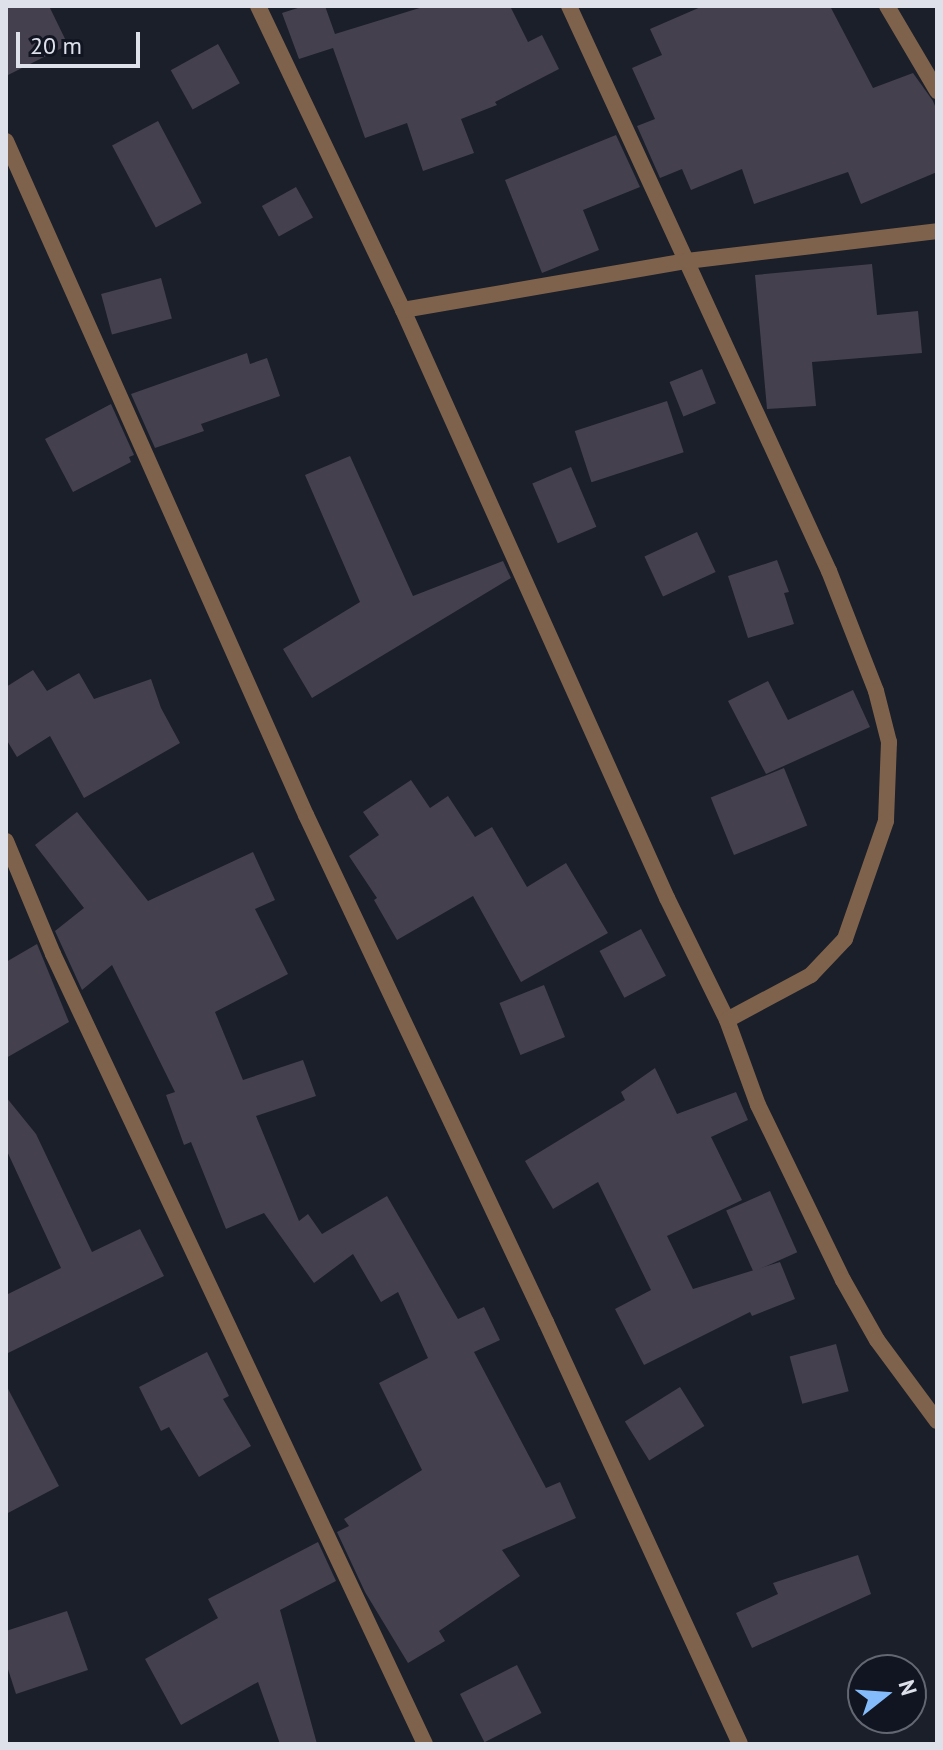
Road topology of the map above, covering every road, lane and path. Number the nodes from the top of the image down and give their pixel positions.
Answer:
1 (258, 6) edge
2 (569, 6) edge
3 (887, 6) edge
4 (937, 91) edge
5 (6, 141) edge
6 (937, 231) edge
7 (687, 261) junction
8 (403, 310) junction
9 (6, 841) edge
10 (727, 1020) junction
11 (937, 1421) edge
12 (425, 1744) edge
13 (740, 1744) edge

1 - 8 street
2 - 7 street
3 - 4 street
5 - 13 street
6 - 7 street
7 - 8 street
7 - 10 street
8 - 10 street
9 - 12 street
10 - 11 street

